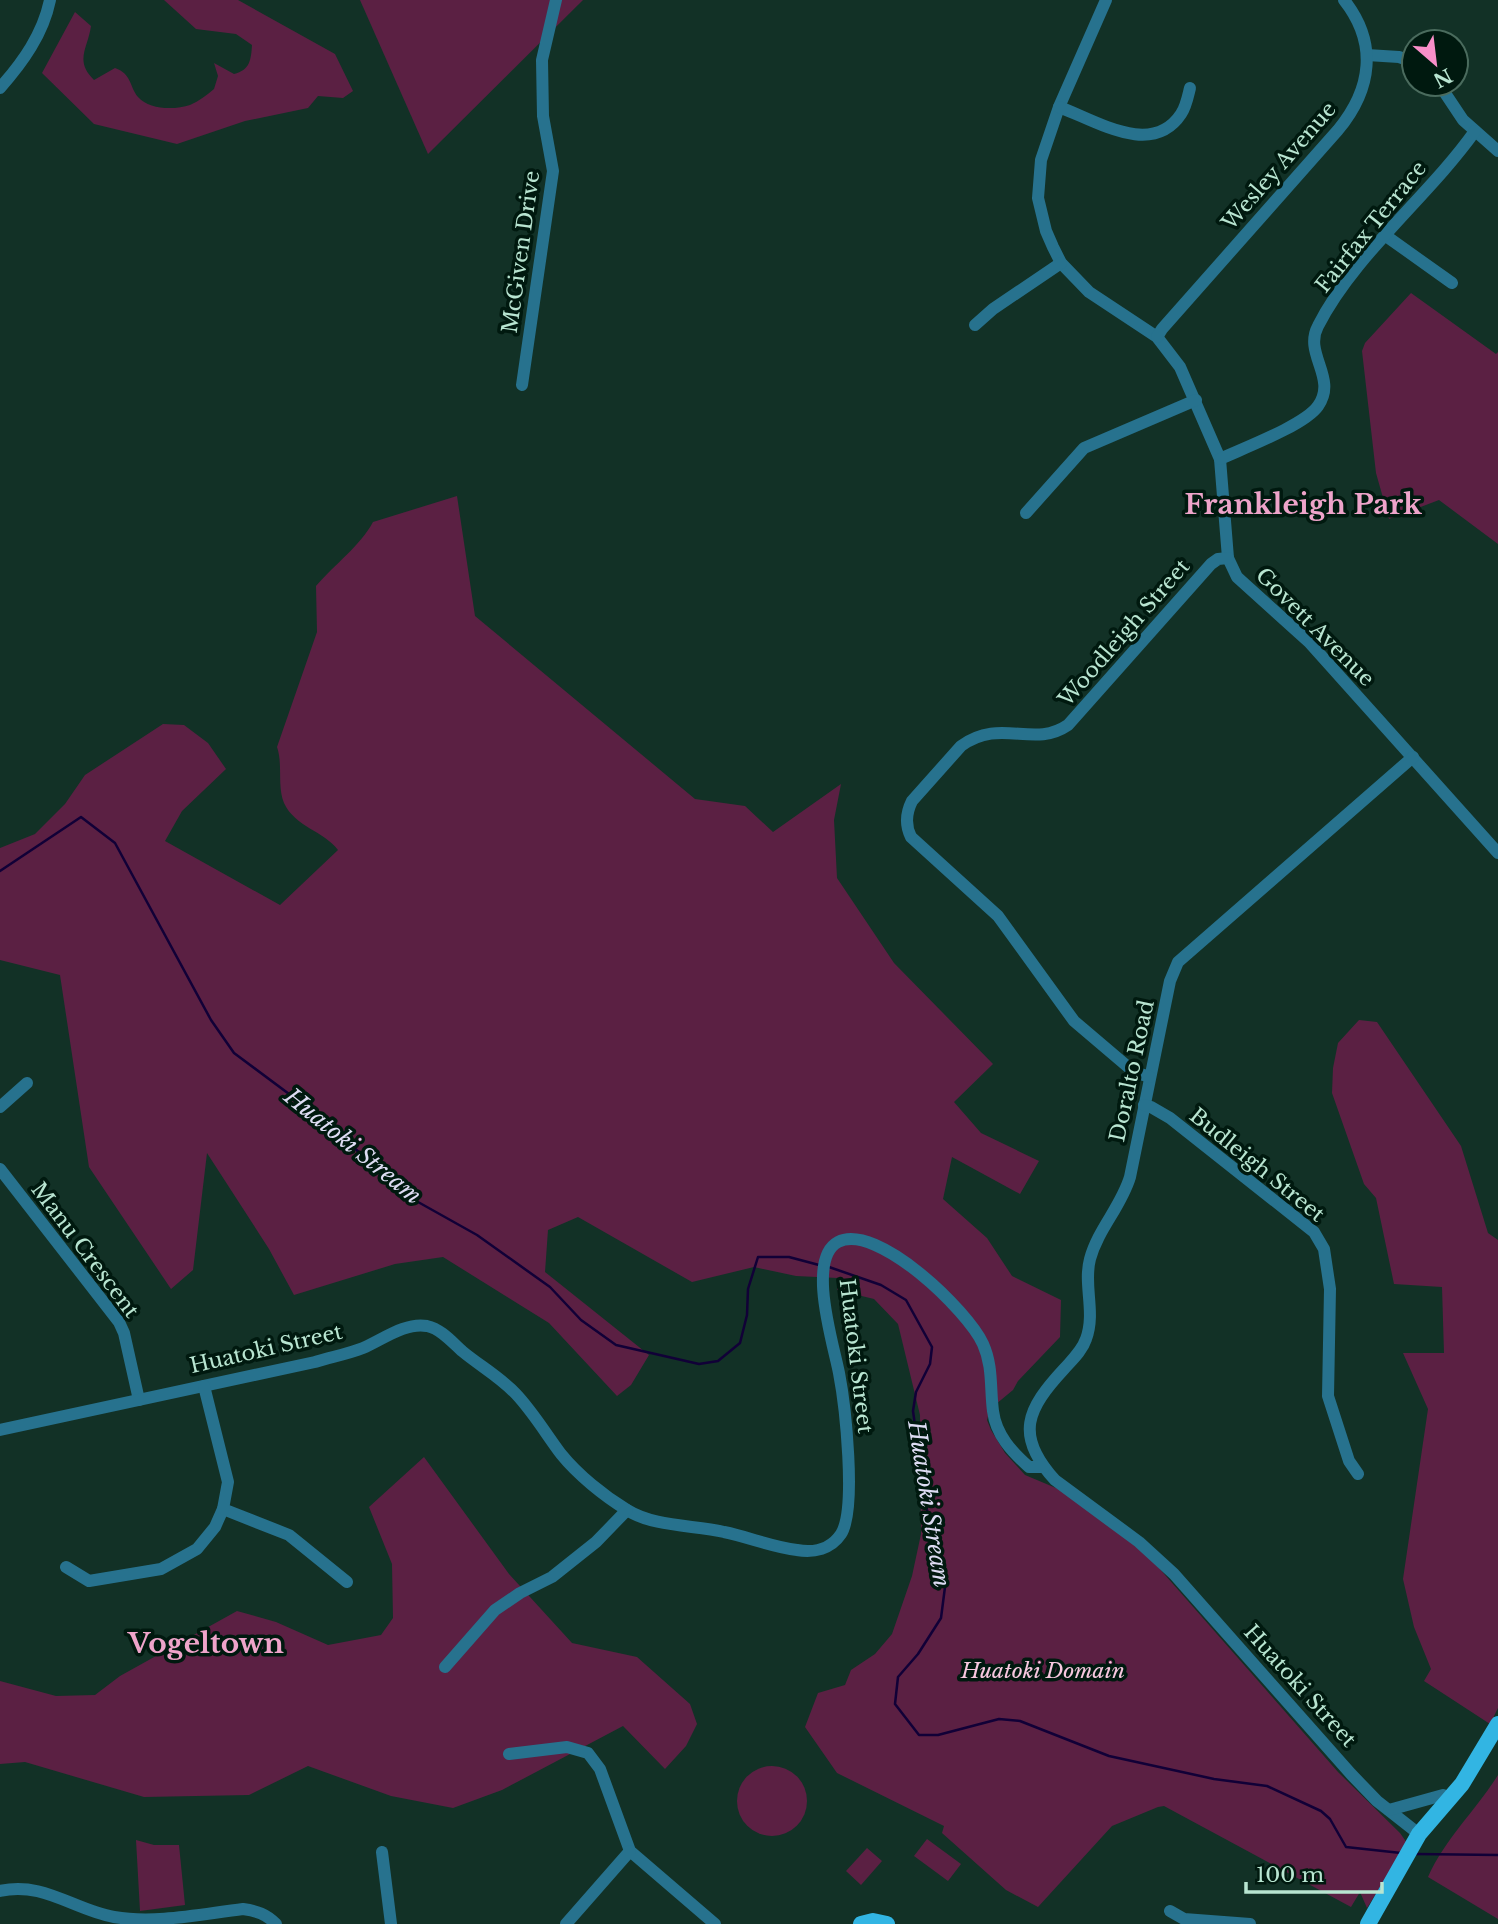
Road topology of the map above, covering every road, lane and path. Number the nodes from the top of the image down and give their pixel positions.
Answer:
1 (50, 0) edge
2 (556, 0) edge
3 (1106, 0) edge
4 (1344, 0) edge
5 (1367, 55) junction
6 (1400, 57) edge
7 (0, 88) edge
8 (1191, 88) dead end
9 (1447, 98) edge
10 (1059, 107) junction
11 (1475, 131) junction
12 (1495, 143) edge
13 (1386, 236) junction
14 (1061, 263) junction
15 (1452, 283) dead end
16 (975, 325) dead end
17 (1157, 337) junction
18 (522, 385) dead end
19 (1196, 400) junction
20 (1220, 459) junction
21 (1026, 513) dead end
22 (1228, 558) junction
23 (1413, 757) junction
24 (1498, 853) edge
25 (1150, 1077) junction
26 (27, 1083) dead end
27 (1144, 1105) junction
28 (0, 1107) edge
29 (0, 1169) edge
30 (204, 1386) junction
31 (139, 1400) junction
32 (0, 1430) edge
33 (1044, 1467) junction
34 (1357, 1474) dead end
35 (223, 1509) junction
36 (627, 1510) junction
37 (66, 1567) dead end
38 (347, 1582) dead end
39 (445, 1667) dead end
40 (1498, 1724) edge
41 (509, 1754) dead end
42 (1448, 1798) junction
43 (1389, 1810) junction
44 (1413, 1845) junction
45 (630, 1851) junction
46 (382, 1852) dead end
47 (0, 1891) edge
48 (1170, 1911) dead end
49 (156, 1922) edge
50 (276, 1924) edge
51 (391, 1924) edge
52 (566, 1924) edge
53 (715, 1924) edge
54 (862, 1924) edge
55 (887, 1924) edge
56 (1250, 1924) edge
57 (1368, 1924) edge

1 - 7 street
2 - 18 street, McGiven Drive
3 - 10 street, Govett Avenue
4 - 5 street, Wesley Avenue
5 - 6 street
5 - 17 street, Wesley Avenue
8 - 10 street
9 - 11 street
10 - 14 street, Govett Avenue
11 - 12 street
11 - 13 street, Fairfax Terrace
13 - 15 street
13 - 20 street, Fairfax Terrace
14 - 16 street
14 - 17 street, Govett Avenue
17 - 19 street, Govett Avenue
19 - 20 street, Govett Avenue
19 - 21 street
20 - 22 street, Govett Avenue
22 - 23 street, Govett Avenue
22 - 25 street, Woodleigh Street
23 - 24 street, Govett Avenue
23 - 25 street, Doralto Road
25 - 27 street, Doralto Road
26 - 28 street
27 - 33 street, Doralto Road
27 - 34 street, Budleigh Street
29 - 31 street, Manu Crescent
30 - 31 street, Huatoki Street
30 - 35 street
30 - 36 street, Huatoki Street
31 - 32 street, Huatoki Street
33 - 36 street, Huatoki Street
33 - 43 street, Huatoki Street
35 - 37 street
35 - 38 street
36 - 39 street
40 - 42 main road
41 - 45 street
42 - 43 street
42 - 44 main road
43 - 44 street, Huatoki Street
44 - 57 main road
45 - 52 street
45 - 53 street
46 - 51 street
47 - 49 street
48 - 56 street
49 - 50 street
54 - 55 main road

